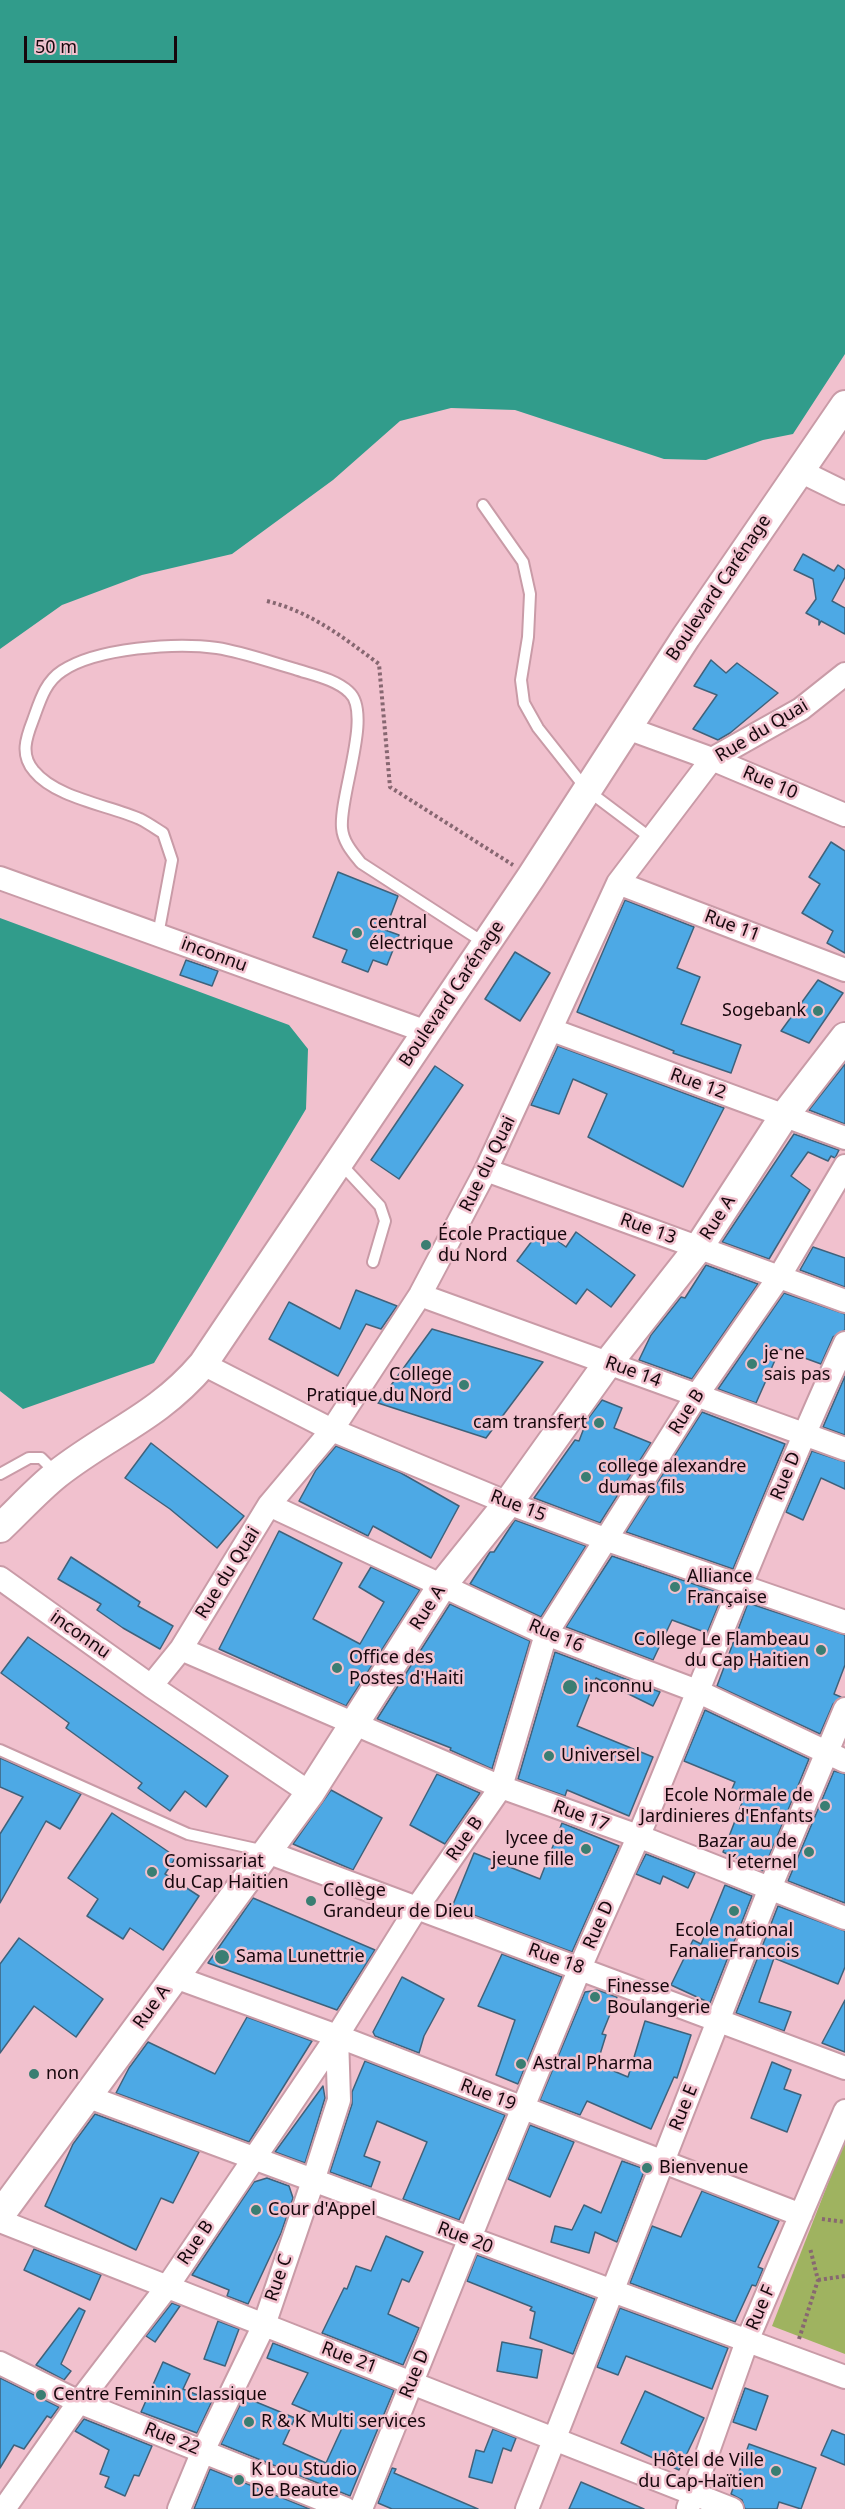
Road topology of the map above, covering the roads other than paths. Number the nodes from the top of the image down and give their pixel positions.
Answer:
1 (845, 405) edge
2 (798, 470) junction
3 (845, 493) edge
4 (483, 505) dead end
5 (845, 675) edge
6 (627, 728) junction
7 (712, 759) junction
8 (587, 790) junction
9 (845, 815) edge
10 (652, 839) junction
11 (0, 878) edge
12 (618, 883) junction
13 (158, 935) junction
14 (486, 944) junction
15 (845, 970) edge
16 (552, 1030) junction
17 (427, 1032) junction
18 (845, 1037) edge
19 (784, 1116) junction
20 (845, 1137) edge
21 (339, 1162) junction
22 (845, 1166) edge
23 (486, 1170) junction
24 (699, 1247) junction
25 (374, 1262) dead end
26 (779, 1277) junction
27 (420, 1295) junction
28 (845, 1301) edge
29 (845, 1343) edge
30 (608, 1363) junction
31 (203, 1364) junction
32 (697, 1395) junction
33 (332, 1430) junction
34 (804, 1434) junction
35 (845, 1449) edge
36 (0, 1474) edge
37 (57, 1474) junction
38 (508, 1503) junction
39 (269, 1505) junction
40 (0, 1528) edge
41 (605, 1539) junction
42 (0, 1578) edge
43 (443, 1584) junction
44 (740, 1586) junction
45 (845, 1622) edge
46 (546, 1634) junction
47 (181, 1649) junction
48 (152, 1686) junction
49 (697, 1691) junction
50 (845, 1708) edge
51 (353, 1724) junction
52 (0, 1750) edge
53 (836, 1757) edge
54 (501, 1787) junction
55 (310, 1793) junction
56 (638, 1836) junction
57 (267, 1852) junction
58 (770, 1888) junction
59 (416, 1909) junction
60 (845, 1918) edge
61 (580, 1968) junction
62 (175, 1977) junction
63 (721, 2019) junction
64 (337, 2036) junction
65 (845, 2068) edge
66 (86, 2096) junction
67 (525, 2109) junction
68 (845, 2111) edge
69 (253, 2158) junction
70 (662, 2161) junction
71 (313, 2181) junction
72 (0, 2215) edge
73 (801, 2216) junction
74 (0, 2221) edge
75 (468, 2239) junction
76 (166, 2287) junction
77 (611, 2293) junction
78 (264, 2325) junction
79 (747, 2341) junction
80 (0, 2363) edge
81 (845, 2377) edge
82 (412, 2382) junction
83 (79, 2402) junction
84 (554, 2439) junction
85 (203, 2451) junction
86 (690, 2502) edge
87 (4, 2509) edge
88 (179, 2509) edge
89 (346, 2509) edge
90 (361, 2509) edge
91 (528, 2509) edge
92 (732, 2509) edge

1 - 2 street, Boulevard Carénage
2 - 3 street
2 - 6 street, Boulevard Carénage
4 - 8 lane
5 - 7 street, Rue du Quai
6 - 7 street, Rue 10
6 - 8 street, Boulevard Carénage
7 - 9 street, Rue 10
7 - 10 street, Rue du Quai
8 - 10 lane
8 - 14 street, Boulevard Carénage
10 - 12 street, Rue du Quai
11 - 13 street, inconnu
12 - 15 street, Rue 11
12 - 16 street, Rue du Quai
13 - 14 lane
13 - 17 street, inconnu
14 - 17 street, Boulevard Carénage
16 - 19 street, Rue 12
16 - 23 street, Rue du Quai
17 - 21 street, Boulevard Carénage
18 - 19 street, Rue A
19 - 20 street, Rue 12
19 - 24 street, Rue A
21 - 25 lane
21 - 31 street, Boulevard Carénage
22 - 26 street, Rue B
23 - 24 street, Rue 13
23 - 27 street, Rue du Quai
24 - 26 street, Rue 13
24 - 30 street, Rue A
26 - 28 street, Rue 13
26 - 32 street, Rue B
27 - 30 street, Rue 14
27 - 33 street, Rue du Quai
29 - 34 street, Rue D
30 - 32 street, Rue 14
30 - 38 street, Rue A
31 - 33 street, Rue 15
31 - 37 street, Boulevard Carénage
32 - 34 street, Rue 14
32 - 41 street, Rue B
33 - 38 street, Rue 15
33 - 39 street, Rue du Quai
34 - 35 street, Rue 14
34 - 44 street, Rue D
36 - 37 lane
37 - 40 street, Boulevard Carénage
38 - 41 street, Rue 15
38 - 43 street, Rue A
39 - 43 street, Rue 16
39 - 47 street, Rue du Quai
41 - 44 street, Rue 15
41 - 46 street, Rue B
42 - 48 street, inconnu
43 - 46 street, Rue 16
43 - 51 street, Rue A
44 - 45 street, Rue 15
44 - 49 street, Rue D
46 - 49 street, Rue 16
46 - 54 street, Rue B
47 - 48 street, Rue du Quai
47 - 51 street
48 - 55 street, inconnu
49 - 53 street, Rue 16
49 - 56 street, Rue D
50 - 53 street, Rue E
51 - 54 street, Rue 17
51 - 55 street, Rue A
52 - 57 lane
53 - 58 street, Rue E
54 - 56 street, Rue 17
54 - 59 street, Rue B
55 - 57 street, Rue A
56 - 58 street, Rue 17
56 - 61 street, Rue D
57 - 59 street, Rue 18
57 - 62 street, Rue A
58 - 60 street, Rue 17
58 - 63 street, Rue E
59 - 61 street, Rue 18
59 - 64 street, Rue B
61 - 63 street, Rue 18
61 - 67 street, Rue D
62 - 64 street, Rue 19
62 - 66 street, Rue A
63 - 65 street, Rue 18
63 - 70 street, Rue E
64 - 67 street, Rue 19
64 - 69 street, Rue B
64 - 71 street, Rue C
66 - 69 street, Rue 20
66 - 72 street, Rue A
67 - 70 street, Rue 19
67 - 75 street, Rue D
68 - 73 street, Rue F
69 - 71 street, Rue 20
69 - 76 street, Rue B
70 - 73 street, Rue 19
70 - 77 street, Rue E
71 - 75 street, Rue 20
71 - 78 street, Rue C
73 - 79 street, Rue F
74 - 76 street, Rue 21
75 - 77 street, Rue 20
75 - 82 street, Rue D
76 - 78 street, Rue 21
76 - 83 street, Rue B
77 - 79 street, Rue 20
77 - 84 street, Rue E
78 - 82 street, Rue 21
78 - 85 street, Rue C
79 - 81 street, Rue 20
79 - 86 street, Rue F
80 - 83 street, Rue 22
82 - 84 street, Rue 21
82 - 90 street, Rue D
83 - 85 street, Rue 22
83 - 87 street, Rue B
84 - 86 street, Rue 21
84 - 91 street, Rue E
85 - 88 street, Rue C
85 - 89 street, Rue 22
86 - 92 street, Rue 21

